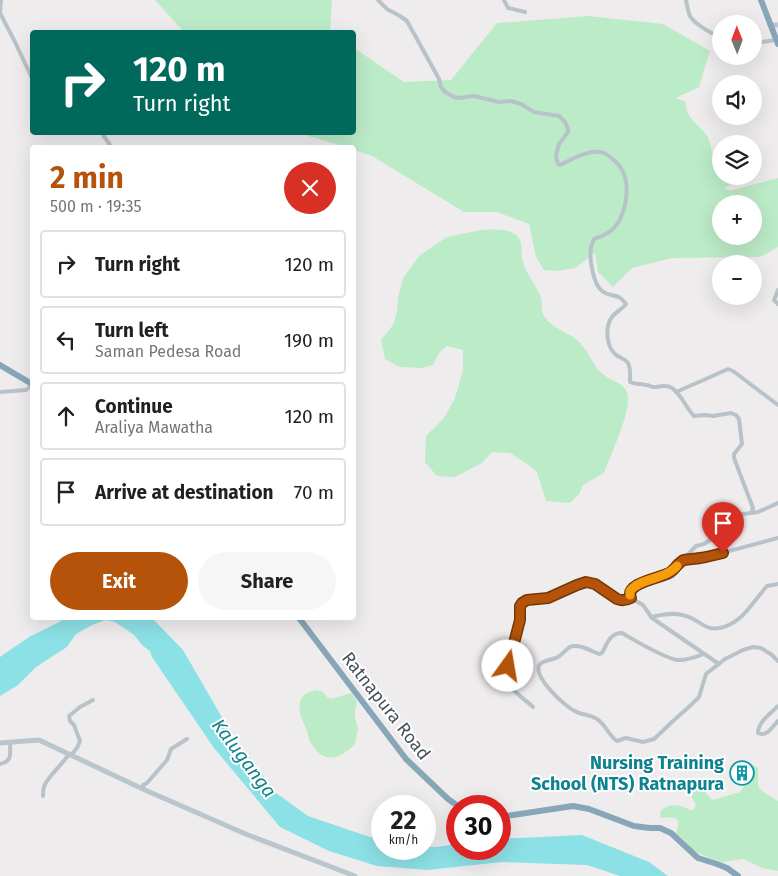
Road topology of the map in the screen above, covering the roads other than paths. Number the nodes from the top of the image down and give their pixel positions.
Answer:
1 (1, 0) edge
2 (378, 0) edge
3 (504, 0) edge
4 (686, 0) edge
5 (760, 0) edge
6 (524, 12) dead end
7 (770, 25) junction
8 (778, 25) edge
9 (712, 32) edge
10 (777, 42) edge
11 (762, 43) edge
12 (30, 74) edge
13 (778, 290) edge
14 (778, 304) edge
15 (0, 365) edge
16 (30, 384) edge
17 (30, 387) edge
18 (0, 392) edge
19 (676, 392) junction
20 (778, 405) edge
21 (778, 503) edge
22 (751, 513) junction
23 (778, 538) edge
24 (682, 561) junction
25 (778, 584) edge
26 (631, 598) junction
27 (651, 617) junction
28 (301, 620) edge
29 (704, 654) junction
30 (778, 662) edge
31 (718, 664) junction
32 (93, 700) dead end
33 (533, 706) dead end
34 (778, 706) edge
35 (778, 721) edge
36 (187, 739) dead end
37 (10, 742) junction
38 (0, 743) edge
39 (70, 755) junction
40 (0, 764) edge
41 (144, 789) junction
42 (43, 796) dead end
43 (446, 798) edge
44 (511, 815) edge
45 (355, 876) edge
46 (738, 876) edge

1 - 12 street
2 - 19 street
3 - 6 street
4 - 9 street
5 - 7 highway
7 - 8 street
7 - 10 highway
10 - 11 street
13 - 14 street
15 - 16 highway
17 - 18 street
19 - 20 street
19 - 22 street
21 - 22 street
22 - 24 street
23 - 24 street
24 - 26 street
25 - 27 street
26 - 27 street
26 - 33 street
27 - 29 street
28 - 43 highway, Ratnapura Road
29 - 31 street
29 - 31 street
30 - 31 street
32 - 39 street
34 - 35 street
36 - 41 street
37 - 38 street
37 - 39 street
37 - 40 street
39 - 41 street
39 - 42 street
41 - 45 street
44 - 46 highway

